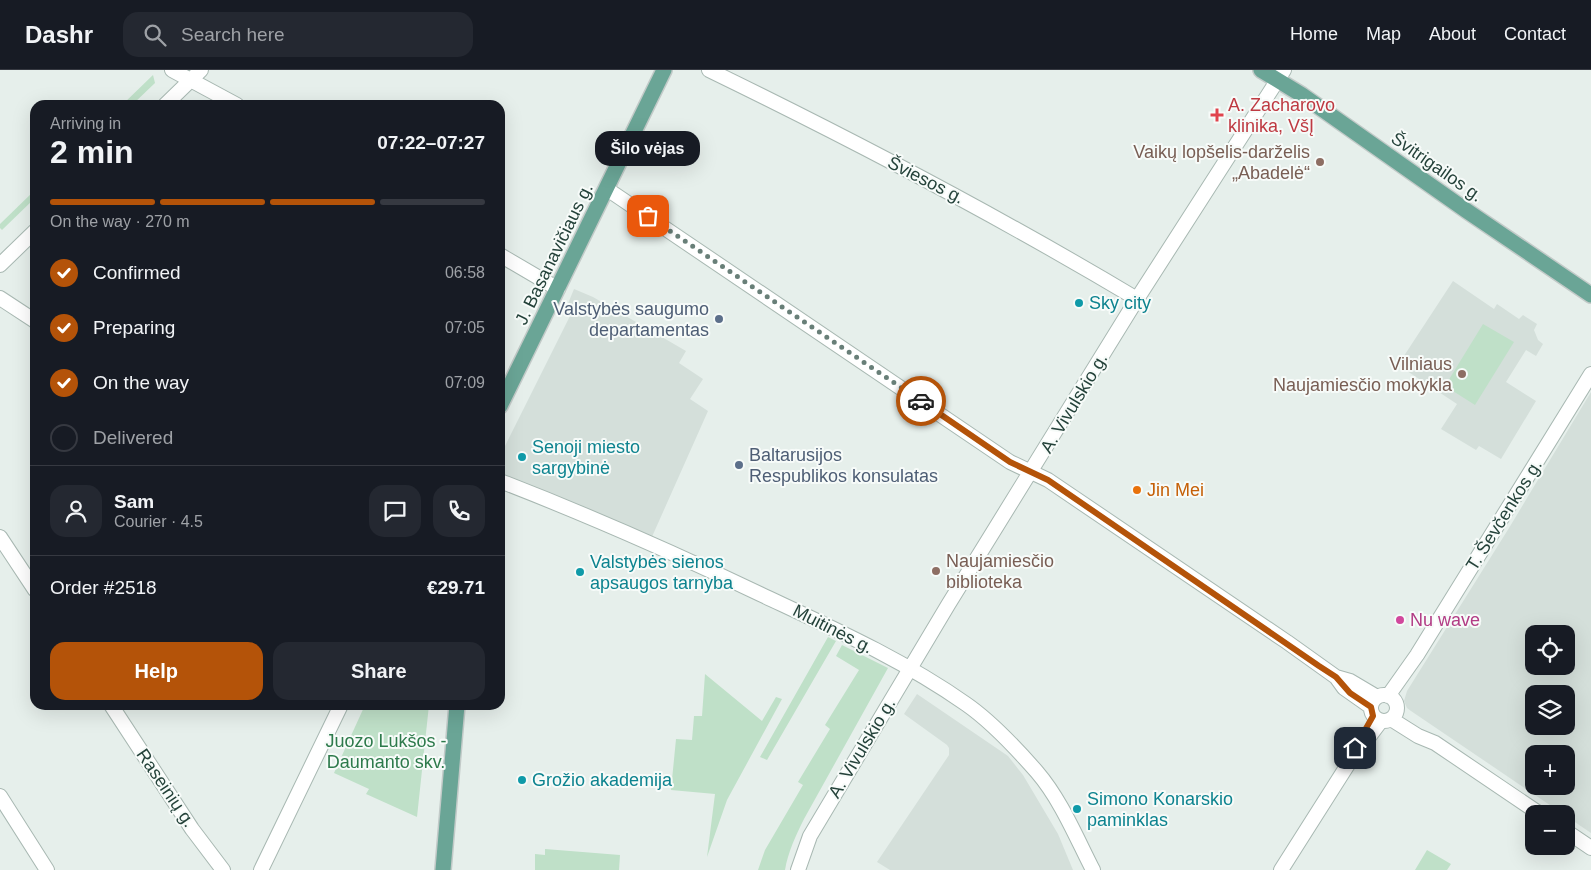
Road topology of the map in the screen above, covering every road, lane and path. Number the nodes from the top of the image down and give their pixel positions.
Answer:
1 (172, 70) edge
2 (664, 70) edge
3 (709, 70) edge
4 (1262, 70) edge
5 (196, 75) edge
6 (1281, 75) edge
7 (170, 100) edge
8 (230, 100) edge
9 (606, 189) junction
10 (30, 236) edge
11 (505, 258) edge
12 (0, 265) edge
13 (558, 288) junction
14 (1591, 295) edge
15 (0, 298) edge
16 (1137, 299) junction
17 (30, 318) edge
18 (1591, 374) edge
19 (505, 395) edge
20 (1031, 472) junction
21 (505, 483) edge
22 (0, 537) edge
23 (30, 582) edge
24 (910, 669) junction
25 (1384, 709) junction
26 (114, 710) edge
27 (339, 710) edge
28 (457, 710) edge
29 (0, 796) edge
30 (1527, 805) edge
31 (1575, 837) edge
32 (1591, 848) edge
33 (47, 870) edge
34 (223, 870) edge
35 (261, 870) edge
36 (443, 870) edge
37 (798, 870) edge
38 (1093, 870) edge
39 (1281, 870) edge

1 - 5 street
2 - 9 main road, J. Basanavičiaus g.
3 - 16 street, Šviesos g.
4 - 6 main road, Švitrigailos g.
5 - 7 street
5 - 8 street
6 - 14 main road, Švitrigailos g.
6 - 16 street, A. Vivulskio g.
9 - 13 main road, J. Basanavičiaus g.
9 - 20 street
10 - 12 street
11 - 13 street
13 - 19 main road, J. Basanavičiaus g.
15 - 17 street
16 - 20 street, A. Vivulskio g.
18 - 25 street, T. Ševčenkos g.
20 - 24 street, A. Vivulskio g.
20 - 25 street
21 - 24 street, Muitinės g.
22 - 23 street
24 - 37 street, A. Vivulskio g.
24 - 38 street, Muitinės g.
25 - 30 street
25 - 39 street, T. Ševčenkos g.
26 - 34 street, Raseinių g.
27 - 35 street
28 - 36 main road
29 - 33 street
31 - 32 street

